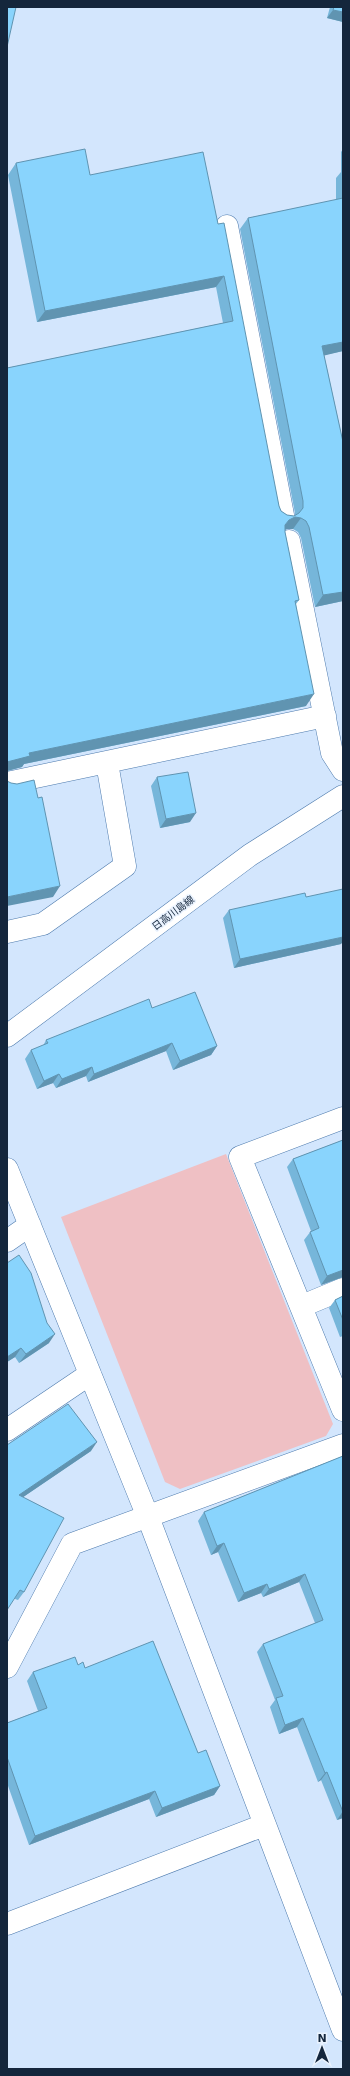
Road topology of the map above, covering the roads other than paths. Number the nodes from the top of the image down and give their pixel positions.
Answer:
1 (226, 226) edge
2 (283, 515) edge
3 (289, 541) dead end
4 (325, 716) junction
5 (107, 763) junction
6 (343, 770) edge
7 (7, 783) edge
8 (343, 796) edge
9 (7, 932) edge
10 (7, 1036) edge
11 (343, 1118) edge
12 (7, 1170) edge
13 (30, 1225) junction
14 (7, 1241) edge
15 (343, 1289) edge
16 (302, 1306) junction
17 (90, 1374) junction
18 (343, 1410) edge
19 (7, 1430) edge
20 (343, 1445) edge
21 (148, 1517) junction
22 (7, 1667) edge
23 (264, 1824) junction
24 (7, 1924) edge
25 (343, 2030) edge

1 - 2 street
3 - 4 street
4 - 5 street
4 - 6 street
5 - 7 street
5 - 9 street
8 - 10 street, 日高川島線
11 - 16 street
12 - 13 street
13 - 14 street
13 - 17 street
15 - 16 street
16 - 18 street
17 - 19 street
17 - 21 street
20 - 21 street
21 - 22 street
21 - 23 street
23 - 24 street
23 - 25 street

